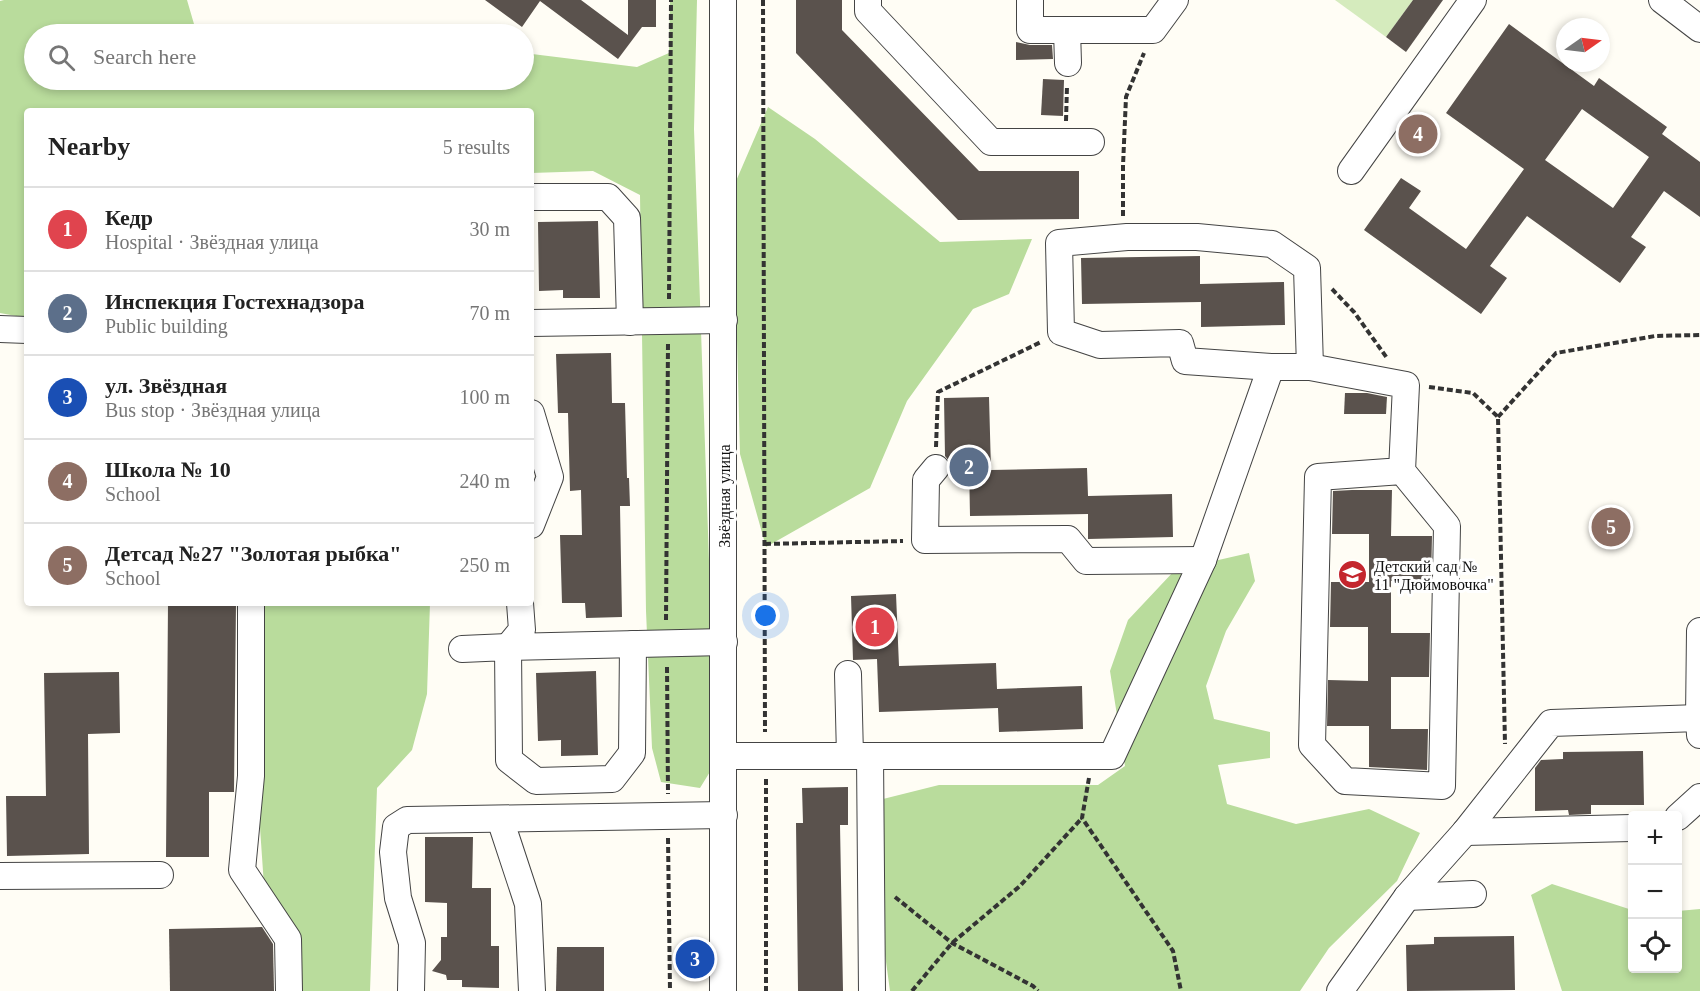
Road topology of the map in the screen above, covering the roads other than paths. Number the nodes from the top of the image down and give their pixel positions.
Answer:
1 (723, 0) edge
2 (868, 0) edge
3 (1030, 0) edge
4 (1175, 0) edge
5 (1473, 0) edge
6 (1662, 0) edge
7 (1700, 29) edge
8 (1067, 30) junction
9 (1068, 63) road end
10 (1078, 142) road end
11 (1351, 171) dead end
12 (534, 197) edge
13 (724, 320) junction
14 (630, 321) junction
15 (534, 323) edge
16 (0, 329) edge
17 (24, 330) edge
18 (1271, 367) junction
19 (1310, 367) junction
20 (534, 423) edge
21 (936, 468) road end
22 (1402, 471) junction
23 (534, 517) edge
24 (1203, 560) junction
25 (251, 606) edge
26 (520, 606) edge
27 (1700, 631) edge
28 (724, 642) junction
29 (633, 644) junction
30 (508, 647) junction
31 (462, 649) dead end
32 (848, 674) dead end
33 (1700, 727) edge
34 (724, 756) junction
35 (860, 756) junction
36 (1700, 797) edge
37 (1682, 813) edge
38 (723, 815) junction
39 (500, 819) junction
40 (1628, 828) edge
41 (1465, 832) junction
42 (160, 875) dead end
43 (0, 876) edge
44 (1473, 894) dead end
45 (1407, 897) junction
46 (289, 991) edge
47 (411, 991) edge
48 (532, 991) edge
49 (723, 991) edge
50 (872, 991) edge
51 (1340, 991) edge

1 - 13 street, Звёздная улица
2 - 10 street
3 - 8 street
4 - 8 street
5 - 11 street
6 - 7 street
8 - 9 street
12 - 14 street
13 - 14 street
13 - 28 street, Звёздная улица
14 - 15 street
16 - 17 street
18 - 19 street
18 - 19 street
18 - 24 street
19 - 22 street
20 - 23 street
21 - 24 street
22 - 22 street
24 - 35 street
25 - 46 street
26 - 30 street
27 - 33 street
28 - 29 street
28 - 34 street, Звёздная улица
29 - 30 street
29 - 30 street
30 - 31 street
32 - 35 street
33 - 41 street
34 - 35 street
34 - 38 street, Звёздная улица
35 - 50 street
36 - 37 street
38 - 39 street
38 - 49 street, Звёздная улица
39 - 47 street
39 - 48 street
40 - 41 street
41 - 45 street
42 - 43 street
44 - 45 street
45 - 51 street

